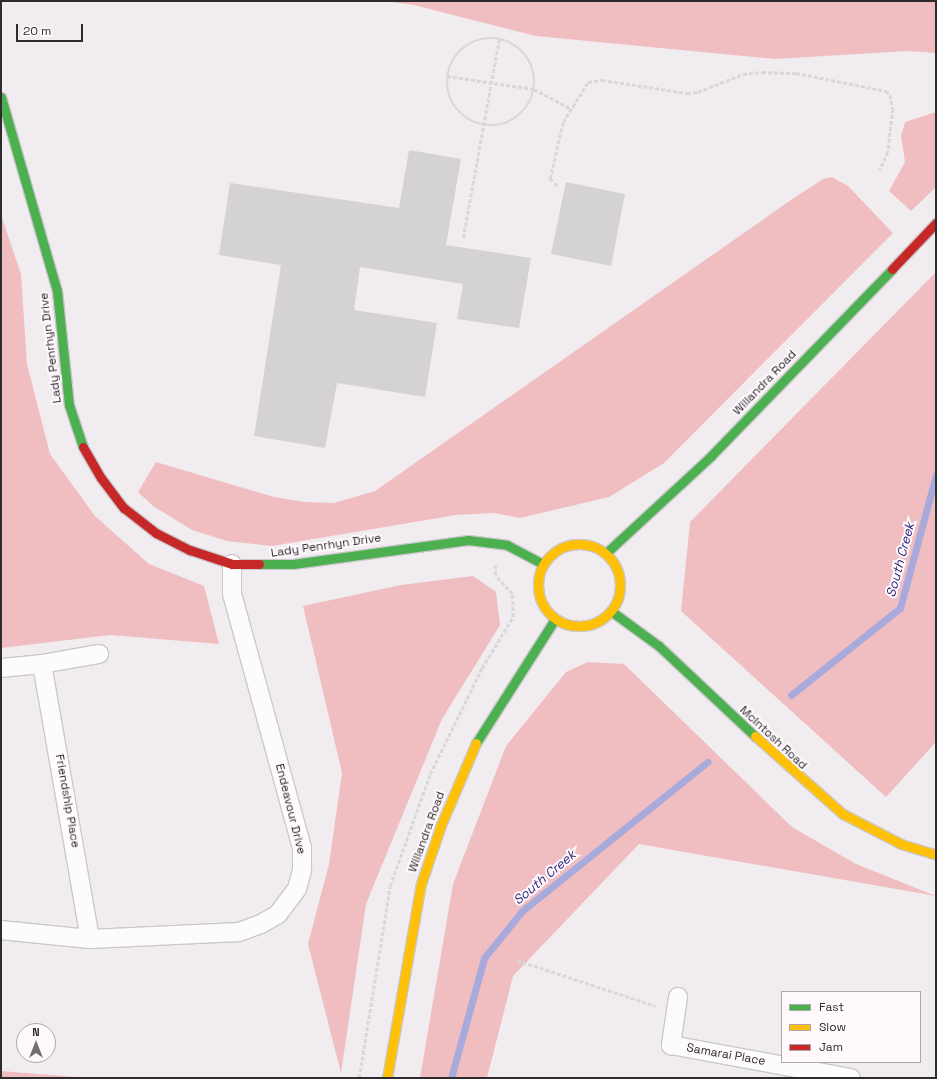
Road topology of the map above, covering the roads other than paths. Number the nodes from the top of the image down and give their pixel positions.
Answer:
1 (1, 97) edge
2 (936, 223) edge
3 (606, 553) junction
4 (232, 564) junction
5 (543, 564) junction
6 (611, 611) junction
7 (555, 619) junction
8 (99, 654) dead end
9 (42, 664) junction
10 (1, 668) edge
11 (936, 855) edge
12 (1, 930) edge
13 (90, 939) junction
14 (677, 1005) road end
15 (386, 1078) edge
16 (851, 1078) edge

1 - 4 street, Lady Penrhyn Drive
2 - 3 street, Willandra Road
3 - 5 street
3 - 6 street
4 - 5 street, Lady Penrhyn Drive
4 - 13 street, Endeavour Drive
5 - 7 street
6 - 7 street
6 - 11 street, McIntosh Road
7 - 15 street, Willandra Road
8 - 9 street
9 - 10 street
9 - 13 street, Friendship Place
12 - 13 street, Endeavour Drive
14 - 16 street, Samarai Place

